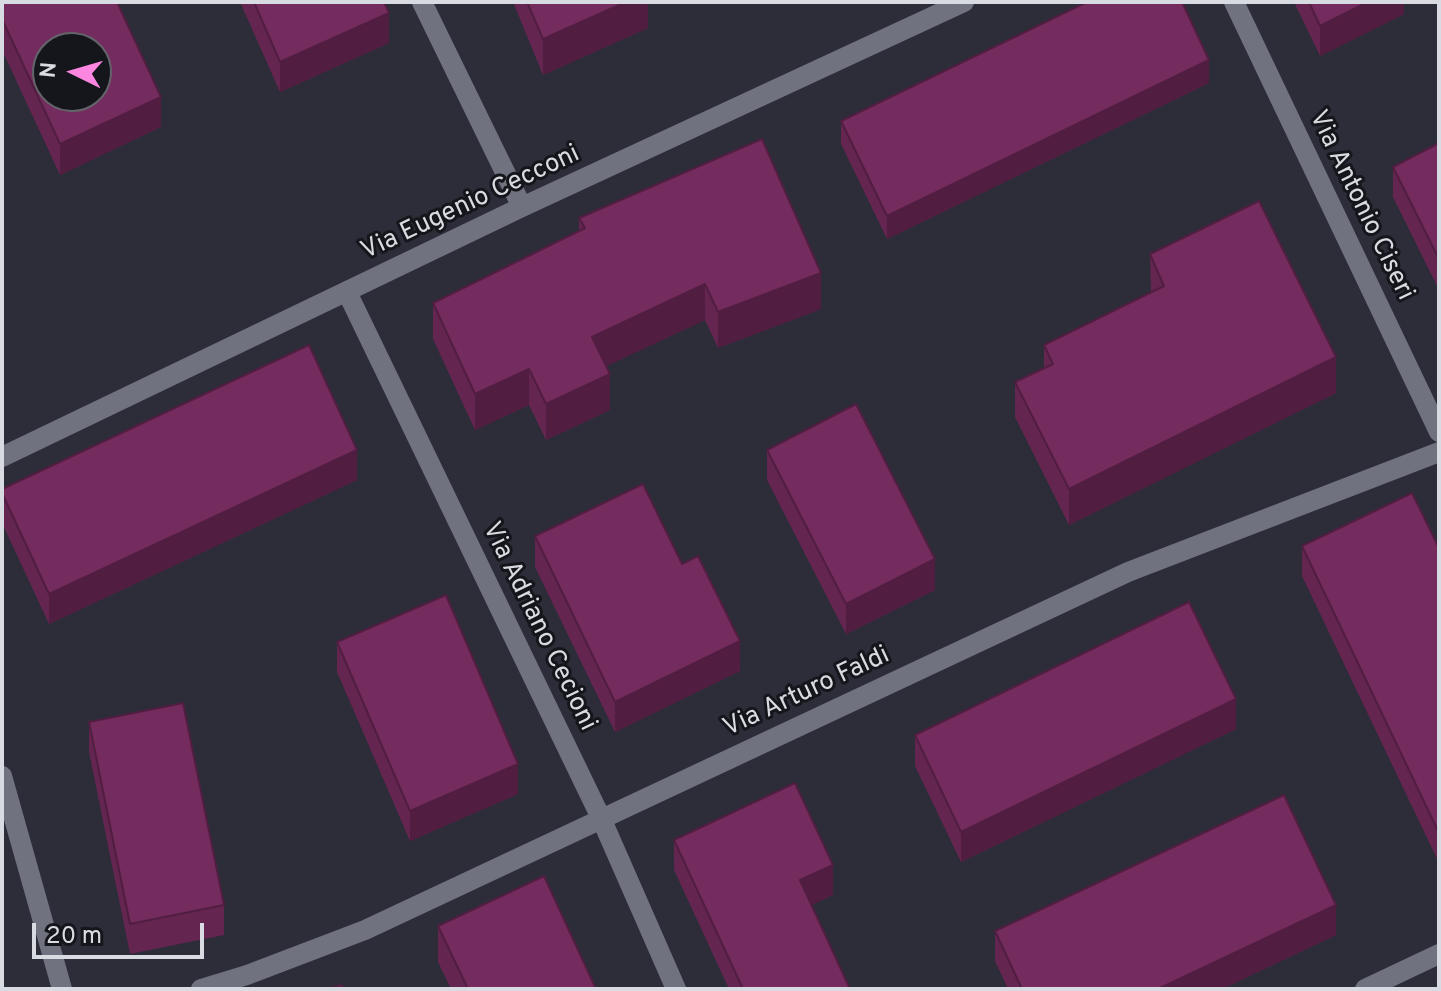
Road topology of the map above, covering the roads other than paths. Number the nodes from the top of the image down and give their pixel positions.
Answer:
1 (422, 2) edge
2 (964, 2) edge
3 (1234, 2) edge
4 (522, 207) junction
5 (347, 292) junction
6 (1439, 432) edge
7 (1439, 452) edge
8 (2, 457) edge
9 (2, 776) edge
10 (601, 818) junction
11 (1439, 954) edge
12 (62, 989) edge
13 (201, 989) edge
14 (676, 989) edge
15 (1365, 989) edge

1 - 4 street
2 - 4 street, Via Eugenio Cecconi
3 - 6 street, Via Antonio Ciseri
4 - 5 street, Via Eugenio Cecconi
5 - 8 street, Via Eugenio Cecconi
5 - 10 street, Via Adriano Cecioni
7 - 10 street, Via Arturo Faldi
9 - 12 street
10 - 13 street, Via Arturo Faldi
10 - 14 street, Via Adriano Cecioni
11 - 15 street

